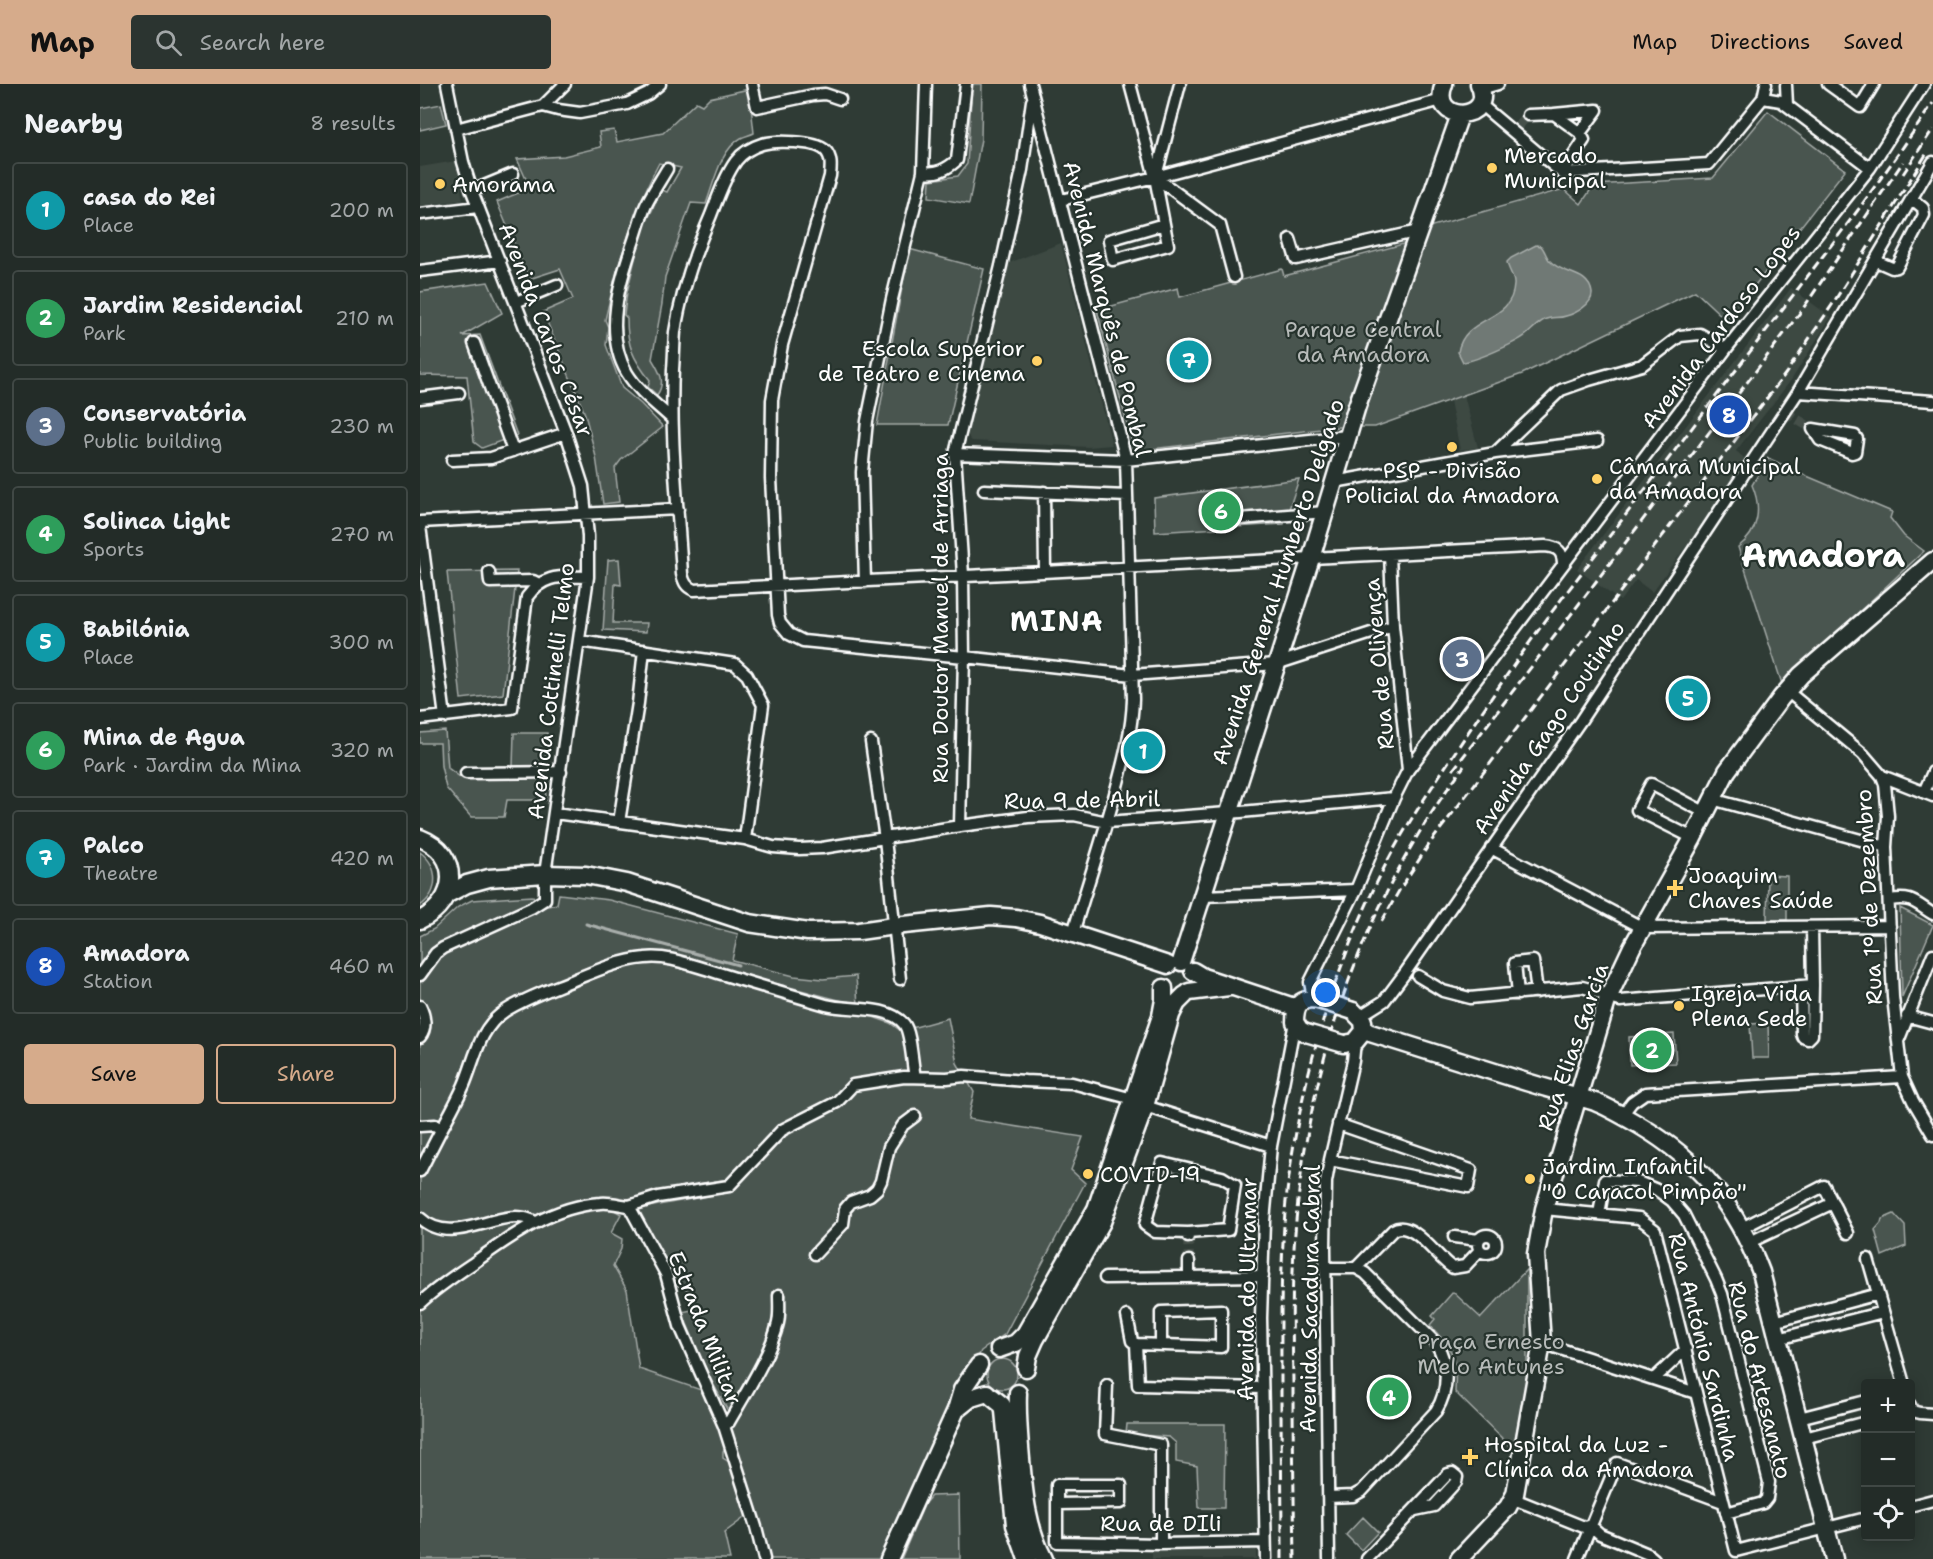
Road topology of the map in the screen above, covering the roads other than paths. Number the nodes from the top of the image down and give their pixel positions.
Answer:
1 (447, 84) edge
2 (565, 84) edge
3 (660, 84) edge
4 (752, 84) edge
5 (926, 84) edge
6 (966, 84) edge
7 (1130, 84) edge
8 (1180, 84) edge
9 (1766, 84) edge
10 (1786, 84) edge
11 (1828, 84) edge
12 (1874, 84) edge
13 (1924, 84) edge
14 (1031, 89) edge
15 (1485, 90) edge
16 (1443, 92) edge
17 (1763, 98) junction
18 (840, 99) dead end
19 (1787, 105) junction
20 (543, 106) junction
21 (1554, 114) junction
22 (1460, 115) junction
23 (1528, 115) dead end
24 (456, 129) junction
25 (1580, 133) junction
26 (1933, 162) edge
27 (1870, 168) junction
28 (667, 169) dead end
29 (922, 172) junction
30 (1562, 173) junction
31 (513, 174) dead end
32 (1155, 177) junction
33 (472, 191) junction
34 (1912, 199) junction
35 (1061, 200) junction
36 (478, 207) junction
37 (420, 214) edge
38 (1164, 224) junction
39 (1419, 231) junction
40 (1290, 239) dead end
41 (500, 261) junction
42 (1876, 261) junction
43 (420, 272) edge
44 (1234, 277) dead end
45 (557, 285) dead end
46 (516, 302) junction
47 (474, 343) dead end
48 (1726, 350) junction
49 (1798, 392) junction
50 (459, 393) dead end
51 (420, 398) edge
52 (1933, 401) edge
53 (672, 419) junction
54 (566, 433) junction
55 (1347, 436) junction
56 (1597, 441) dead end
57 (513, 451) junction
58 (1495, 453) junction
59 (955, 454) junction
60 (452, 460) dead end
61 (1126, 460) junction
62 (1334, 482) junction
63 (984, 490) dead end
64 (1044, 492) junction
65 (1127, 496) junction
66 (678, 509) junction
67 (1325, 512) junction
68 (586, 513) junction
69 (1228, 520) dead end
70 (420, 524) edge
71 (1390, 554) junction
72 (1311, 558) junction
73 (1933, 561) edge
74 (1563, 564) junction
75 (1130, 567) junction
76 (1045, 571) junction
77 (489, 572) dead end
78 (963, 575) junction
79 (588, 577) junction
80 (865, 582) junction
81 (538, 584) junction
82 (776, 586) junction
83 (1393, 626) junction
84 (580, 641) junction
85 (644, 650) junction
86 (964, 657) junction
87 (1276, 664) junction
88 (1132, 675) junction
89 (1787, 691) junction
90 (445, 717) junction
91 (420, 719) edge
92 (871, 742) dead end
93 (1408, 770) junction
94 (561, 772) junction
95 (1933, 772) edge
96 (466, 773) dead end
97 (1882, 776) junction
98 (1929, 794) edge
99 (1394, 798) junction
100 (1709, 806) junction
101 (555, 813) junction
102 (1228, 813) junction
103 (619, 822) junction
104 (1107, 822) junction
105 (960, 826) junction
106 (420, 838) edge
107 (1693, 838) junction
108 (745, 839) junction
109 (885, 839) junction
110 (1886, 847) junction
111 (1491, 848) junction
112 (448, 864) junction
113 (545, 874) junction
114 (489, 878) junction
115 (1356, 890) junction
116 (448, 894) junction
117 (1203, 896) junction
118 (1890, 900) junction
119 (1933, 914) edge
120 (420, 921) edge
121 (894, 926) junction
122 (1890, 926) junction
123 (1812, 927) junction
124 (1643, 928) junction
125 (1073, 933) junction
126 (1933, 954) edge
127 (1173, 973) junction
128 (420, 975) edge
129 (1418, 976) dead end
130 (900, 979) dead end
131 (1813, 985) junction
132 (1801, 986) junction
133 (1233, 987) junction
134 (1537, 992) junction
135 (1187, 993) junction
136 (1518, 994) junction
137 (1608, 999) junction
138 (1318, 1000) junction
139 (420, 1006) edge
140 (1907, 1016) junction
141 (1299, 1021) junction
142 (1933, 1023) edge
143 (1355, 1029) junction
144 (420, 1038) edge
145 (1898, 1043) junction
146 (915, 1077) junction
147 (1902, 1077) junction
148 (1578, 1098) junction
149 (1139, 1103) junction
150 (1622, 1115) junction
151 (915, 1116) dead end
152 (1338, 1124) junction
153 (420, 1126) edge
154 (441, 1130) junction
155 (1933, 1135) edge
156 (1271, 1146) junction
157 (1330, 1160) junction
158 (420, 1171) edge
159 (1833, 1203) junction
160 (629, 1206) junction
161 (1544, 1209) junction
162 (1599, 1214) junction
163 (420, 1218) edge
164 (535, 1222) junction
165 (1848, 1233) dead end
166 (1188, 1235) joint
167 (1746, 1235) junction
168 (1454, 1237) dead end
169 (815, 1254) dead end
170 (1868, 1259) dead end
171 (1189, 1261) tunnel mouth
172 (1326, 1268) junction
173 (1356, 1268) junction
174 (1189, 1276) junction
175 (1263, 1276) junction
176 (1105, 1278) dead end
177 (1878, 1294) junction
178 (779, 1295) dead end
179 (420, 1303) edge
180 (1883, 1312) junction
181 (1127, 1316) dead end
182 (1774, 1322) junction
183 (1778, 1339) junction
184 (1542, 1343) junction
185 (1136, 1344) junction
186 (1161, 1344) junction
187 (999, 1349) junction
188 (1686, 1349) junction
189 (979, 1365) junction
190 (1026, 1368) junction
191 (1654, 1379) junction
192 (1903, 1379) edge
193 (1107, 1385) dead end
194 (1262, 1388) junction
195 (1018, 1393) junction
196 (1696, 1393) junction
197 (989, 1395) junction
198 (1861, 1402) edge
199 (956, 1410) junction
200 (1915, 1411) edge
201 (1933, 1414) edge
202 (1799, 1418) junction
203 (1861, 1423) edge
204 (724, 1426) junction
205 (1804, 1438) junction
206 (1444, 1479) dead end
207 (1328, 1497) junction
208 (1514, 1499) junction
209 (1933, 1500) edge
210 (1057, 1504) junction
211 (1915, 1505) edge
212 (1724, 1508) junction
213 (1861, 1519) edge
214 (1591, 1526) junction
215 (1826, 1528) junction
216 (1020, 1541) junction
217 (1265, 1542) junction
218 (1161, 1544) junction
219 (1734, 1555) edge
220 (1331, 1557) edge
221 (764, 1559) edge
222 (889, 1559) edge
223 (1021, 1559) edge
224 (1027, 1559) edge
225 (1044, 1559) edge
226 (1266, 1559) edge
227 (1367, 1559) edge
228 (1459, 1559) edge
229 (1577, 1559) edge
230 (1654, 1559) edge
231 (1834, 1559) edge

1 - 24 street, Avenida Carlos César
2 - 20 street
3 - 20 street
4 - 18 street
5 - 29 street
6 - 29 street
7 - 32 street
8 - 32 street
9 - 17 street
10 - 19 street
11 - 12 street
13 - 27 street, Avenida Cardoso Lopes
14 - 35 street, Avenida Marquês de Pombal
14 - 59 street, Rua Doutor Manuel de Arriaga
15 - 22 street
15 - 30 street
16 - 22 street
16 - 32 street
17 - 19 street
17 - 30 street
19 - 27 street
20 - 24 street
21 - 23 street
21 - 25 street
21 - 25 street
22 - 39 street, Avenida General Humberto Delgado
24 - 33 street, Avenida Carlos César
25 - 30 street
26 - 34 street, Avenida Gago Coutinho
27 - 48 street, Avenida Cardoso Lopes
28 - 53 street
29 - 80 street
31 - 33 street
32 - 35 street
32 - 38 street
32 - 44 street
33 - 36 street, Avenida Carlos César
34 - 42 street, Avenida Gago Coutinho
34 - 42 street
35 - 61 street, Avenida Marquês de Pombal
36 - 37 street
36 - 41 street, Avenida Carlos César
38 - 38 street
39 - 40 street
39 - 55 street, Avenida General Humberto Delgado
41 - 43 street
41 - 46 street, Avenida Carlos César
42 - 49 street, Avenida Gago Coutinho
45 - 46 street
46 - 54 street, Avenida Carlos César
47 - 57 street
48 - 58 street
48 - 74 street, Avenida Cardoso Lopes
49 - 52 street
49 - 111 street, Avenida Gago Coutinho
50 - 51 street
53 - 66 street
53 - 82 street
54 - 57 street
54 - 68 street, Avenida Carlos César
55 - 61 street
55 - 62 street, Avenida General Humberto Delgado
56 - 58 street
57 - 60 street
58 - 62 street
59 - 61 street
59 - 78 street, Rua Doutor Manuel de Arriaga
61 - 65 street, Avenida Marquês de Pombal
62 - 67 street, Avenida General Humberto Delgado
63 - 64 street
64 - 65 street
64 - 76 street
65 - 75 street, Avenida Marquês de Pombal
66 - 68 street
66 - 82 street
67 - 69 street
67 - 72 street, Avenida General Humberto Delgado
68 - 70 street
68 - 79 street, Avenida Cottinelli Telmo
70 - 90 street
71 - 72 street
71 - 74 street
71 - 83 street, Rua de Olivença
72 - 75 street
72 - 87 street, Avenida General Humberto Delgado
73 - 89 street, Rua Elias Garcia
74 - 93 street, Avenida Cardoso Lopes
75 - 76 street
75 - 88 street, Avenida Marquês de Pombal
76 - 78 street
77 - 81 street
78 - 80 street
78 - 86 street, Rua Doutor Manuel de Arriaga
79 - 81 street
79 - 84 street, Avenida Cottinelli Telmo
80 - 82 street
81 - 90 street
82 - 86 street
83 - 87 street
83 - 93 street, Rua de Olivença
84 - 85 street
84 - 94 street, Avenida Cottinelli Telmo
85 - 103 street
85 - 108 street
86 - 88 street
86 - 105 street, Rua Doutor Manuel de Arriaga
87 - 88 street
87 - 102 street, Avenida General Humberto Delgado
88 - 104 street, Avenida Marquês de Pombal
89 - 97 street, Rua 1º de Dezembro
89 - 100 street, Rua Elias Garcia
90 - 91 street
92 - 109 street
93 - 99 street, Avenida Cardoso Lopes
94 - 96 street
94 - 101 street, Avenida Cottinelli Telmo
95 - 98 street
97 - 98 street
97 - 110 street, Rua 1º de Dezembro
99 - 102 street, Rua 9 de Abril
99 - 115 street, Avenida Cardoso Lopes
100 - 107 street, Rua Elias Garcia
100 - 107 street
100 - 110 street
101 - 103 street, Rua 9 de Abril
101 - 113 street, Avenida Cottinelli Telmo
102 - 104 street, Rua 9 de Abril
102 - 117 street, Avenida General Humberto Delgado
103 - 108 street, Rua 9 de Abril
104 - 105 street, Rua 9 de Abril
104 - 125 street, Avenida Marquês de Pombal
105 - 109 street, Rua 9 de Abril
106 - 112 street
107 - 124 street, Rua Elias Garcia
108 - 109 street, Rua 9 de Abril
109 - 121 street
110 - 118 street, Rua 1º de Dezembro
111 - 124 street
111 - 143 street, Avenida Gago Coutinho
112 - 114 street
112 - 116 street
113 - 114 street
113 - 121 street
113 - 128 street, Avenida Cottinelli Telmo
114 - 116 street
115 - 117 street
115 - 138 street, Avenida Cardoso Lopes
116 - 120 street
117 - 127 street, Avenida General Humberto Delgado
118 - 119 street
118 - 122 street, Rua 1º de Dezembro
121 - 125 street
121 - 130 street
122 - 123 street
122 - 145 street, Rua 1º de Dezembro
123 - 124 street
123 - 131 street
124 - 137 street, Rua Elias Garcia
125 - 127 street
126 - 140 street
127 - 133 street
127 - 135 street
127 - 135 street
127 - 149 street, Avenida General Humberto Delgado
129 - 136 street
131 - 132 street
131 - 132 street
132 - 137 street
133 - 135 street
133 - 141 street
134 - 136 street
134 - 136 street
134 - 137 street
135 - 149 street, Avenida General Humberto Delgado
137 - 148 street, Rua Elias Garcia
138 - 141 street
138 - 143 street, bridge
139 - 144 street
140 - 142 street
140 - 145 street
141 - 143 street, bridge
141 - 156 street, Avenida do Ultramar
143 - 148 street
143 - 152 street, Avenida Sacadura Cabral
145 - 147 street, Rua 1º de Dezembro
146 - 149 street
146 - 154 street
146 - 160 street
147 - 150 street
147 - 155 street, Rua 1º de Dezembro
148 - 150 street
148 - 161 street, Rua Elias Garcia
149 - 156 street
149 - 187 street, Avenida General Humberto Delgado
149 - 190 street, Avenida General Humberto Delgado
150 - 167 street
151 - 169 street
152 - 157 street, Avenida Sacadura Cabral
152 - 157 street
153 - 154 street
154 - 158 street
156 - 175 street, Avenida do Ultramar
157 - 172 street, Avenida Sacadura Cabral
159 - 165 street
159 - 167 street
159 - 167 street
160 - 164 street
160 - 204 street, Estrada Militar
161 - 162 street, Rua António Sardinha
161 - 184 street, Rua Elias Garcia
162 - 188 street, Rua António Sardinha
162 - 212 street, Rua do Artesanato
163 - 164 street
164 - 179 street
166 - 166 street
167 - 182 street
168 - 173 street
170 - 177 street
171 - 174 street
172 - 173 street
172 - 207 street, Avenida Sacadura Cabral
173 - 207 street
174 - 175 street
174 - 176 street
175 - 194 street, Avenida do Ultramar
177 - 180 street
177 - 182 street
178 - 204 street
180 - 183 street
180 - 192 street
181 - 185 street
182 - 183 street
183 - 202 street
184 - 191 street
184 - 208 street, Rua Elias Garcia
185 - 186 street
185 - 194 street
186 - 186 street
187 - 189 street
187 - 190 street
188 - 191 street
188 - 196 street, Rua António Sardinha
189 - 197 street
189 - 199 street
190 - 195 street
191 - 196 street
193 - 218 street
194 - 217 street, Avenida do Ultramar
195 - 197 street
195 - 225 street
196 - 212 street, Rua António Sardinha
197 - 199 street
197 - 216 street
198 - 202 street
199 - 222 street
200 - 201 street
202 - 205 street
203 - 205 street
204 - 221 street, Estrada Militar
205 - 215 street
206 - 227 street
207 - 220 street, Avenida Sacadura Cabral
208 - 214 street
208 - 228 street
209 - 211 street
210 - 210 street
210 - 218 street, Rua de DIli
212 - 214 street
212 - 219 street, Rua António Sardinha
213 - 215 street
214 - 229 street
214 - 230 street
215 - 219 street
215 - 231 street
216 - 223 street
216 - 224 street
217 - 218 street, Rua de DIli
217 - 226 street, Avenida do Ultramar

